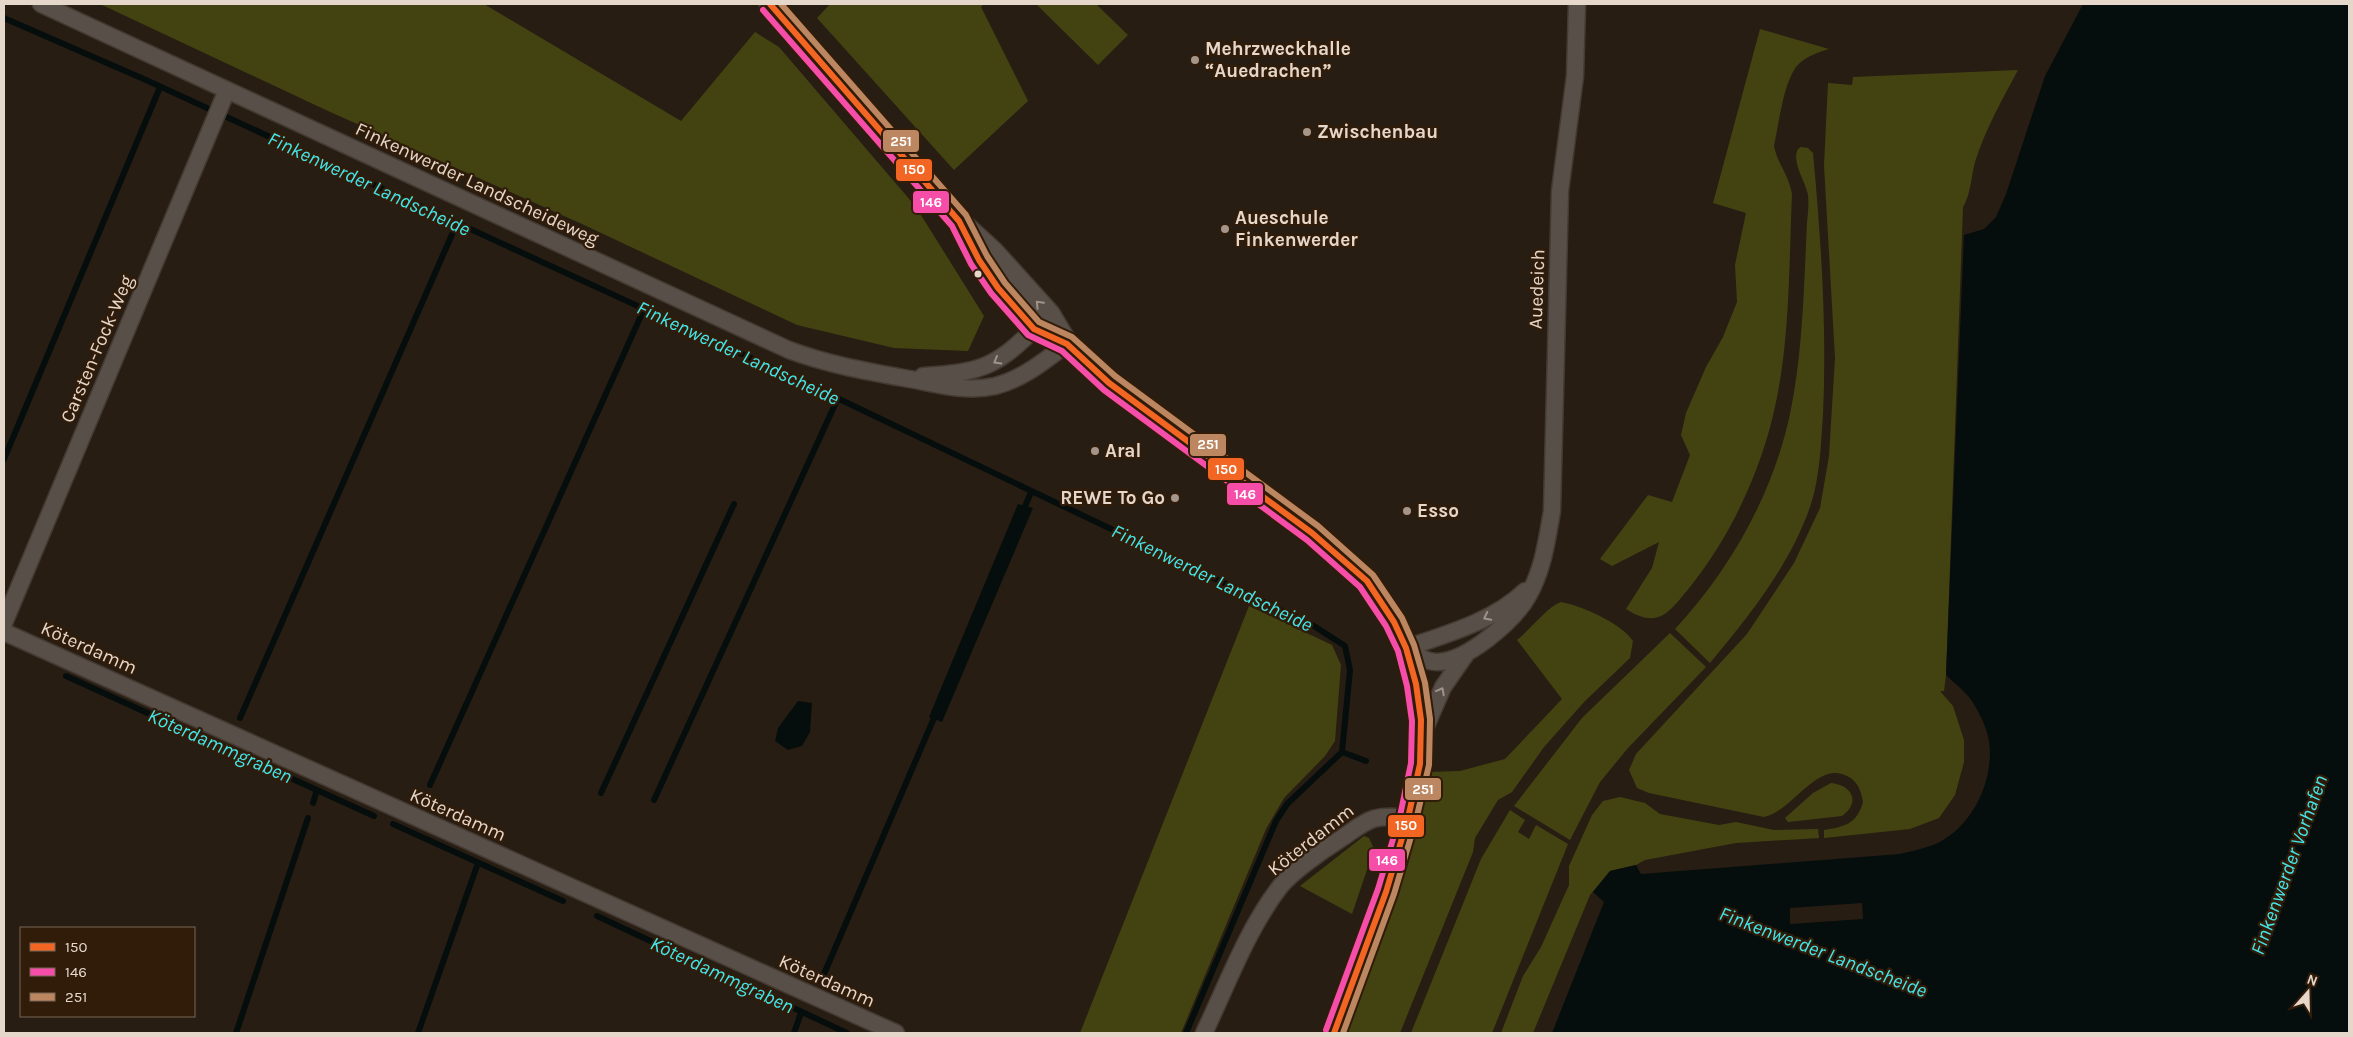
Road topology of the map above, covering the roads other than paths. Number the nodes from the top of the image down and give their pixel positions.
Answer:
1 (41, 4) edge
2 (770, 4) edge
3 (1577, 4) edge
4 (224, 97) junction
5 (959, 220) junction
6 (1034, 329) junction
7 (1067, 344) junction
8 (904, 378) junction
9 (1538, 576) junction
10 (4, 623) edge
11 (4, 632) edge
12 (1406, 648) junction
13 (1469, 650) junction
14 (1422, 735) junction
15 (1408, 818) junction
16 (896, 1033) edge
17 (1204, 1033) edge
18 (1334, 1033) edge

1 - 4 street, Finkenwerder Landscheideweg
2 - 5 street
3 - 9 street, Auedeich
4 - 8 street, Finkenwerder Landscheideweg
4 - 10 street, Carsten-Fock-Weg
5 - 6 street
7 -> 5 street
6 - 7 street
6 -> 8 street, Finkenwerder Landscheideweg
7 - 8 street, Finkenwerder Landscheideweg
7 - 12 street
9 -> 12 street, Auedeich
9 - 13 street, Auedeich
11 - 16 street, Köterdamm
12 - 13 street, Auedeich
12 - 14 street
14 -> 13 street, Auedeich
14 - 15 street
15 - 17 street, Köterdamm
15 - 18 street

